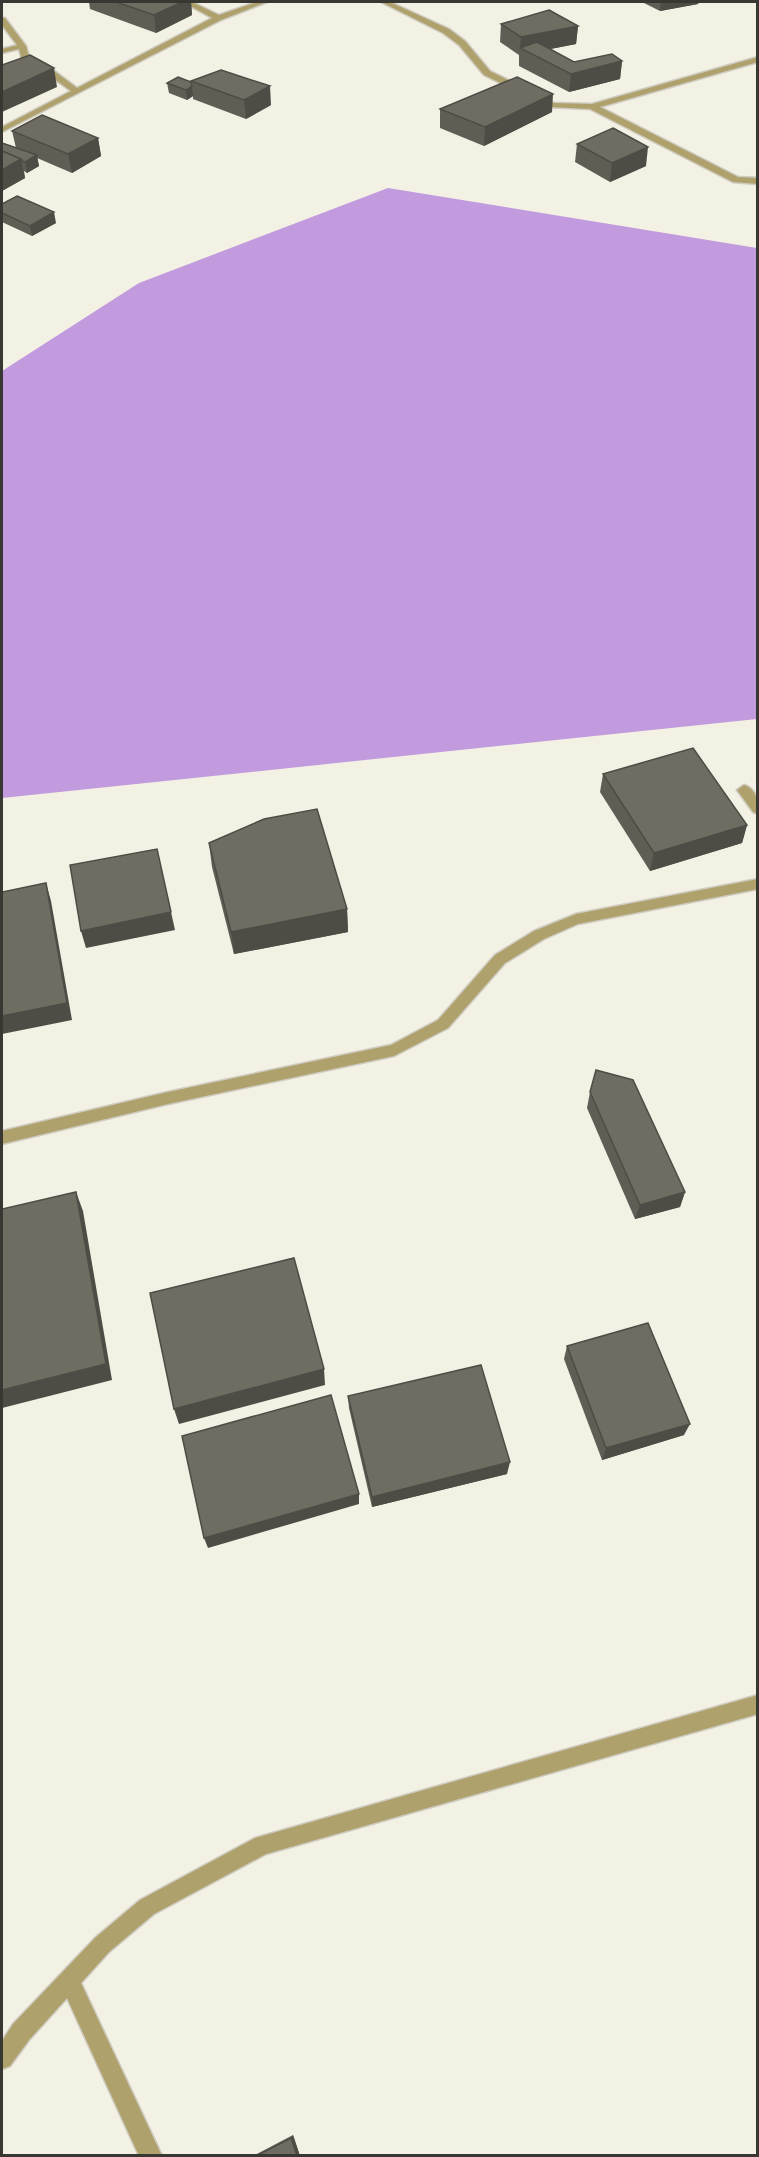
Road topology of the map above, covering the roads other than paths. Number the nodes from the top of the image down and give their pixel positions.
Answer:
1 (187, 2) edge
2 (263, 2) edge
3 (385, 2) edge
4 (218, 18) junction
5 (2, 20) edge
6 (22, 46) junction
7 (2, 51) edge
8 (758, 59) edge
9 (76, 91) junction
10 (592, 107) junction
11 (2, 130) edge
12 (758, 181) edge
13 (744, 790) dead end
14 (758, 809) edge
15 (758, 884) edge
16 (2, 1138) edge
17 (758, 1704) edge
18 (69, 1980) junction
19 (2, 2058) edge
20 (151, 2156) edge

1 - 4 street
2 - 4 street
3 - 10 street
4 - 9 street
5 - 6 street
6 - 7 street
6 - 9 street
8 - 10 street
9 - 11 street
10 - 12 street
13 - 14 street
15 - 16 street
17 - 18 street
18 - 19 street
18 - 20 street

